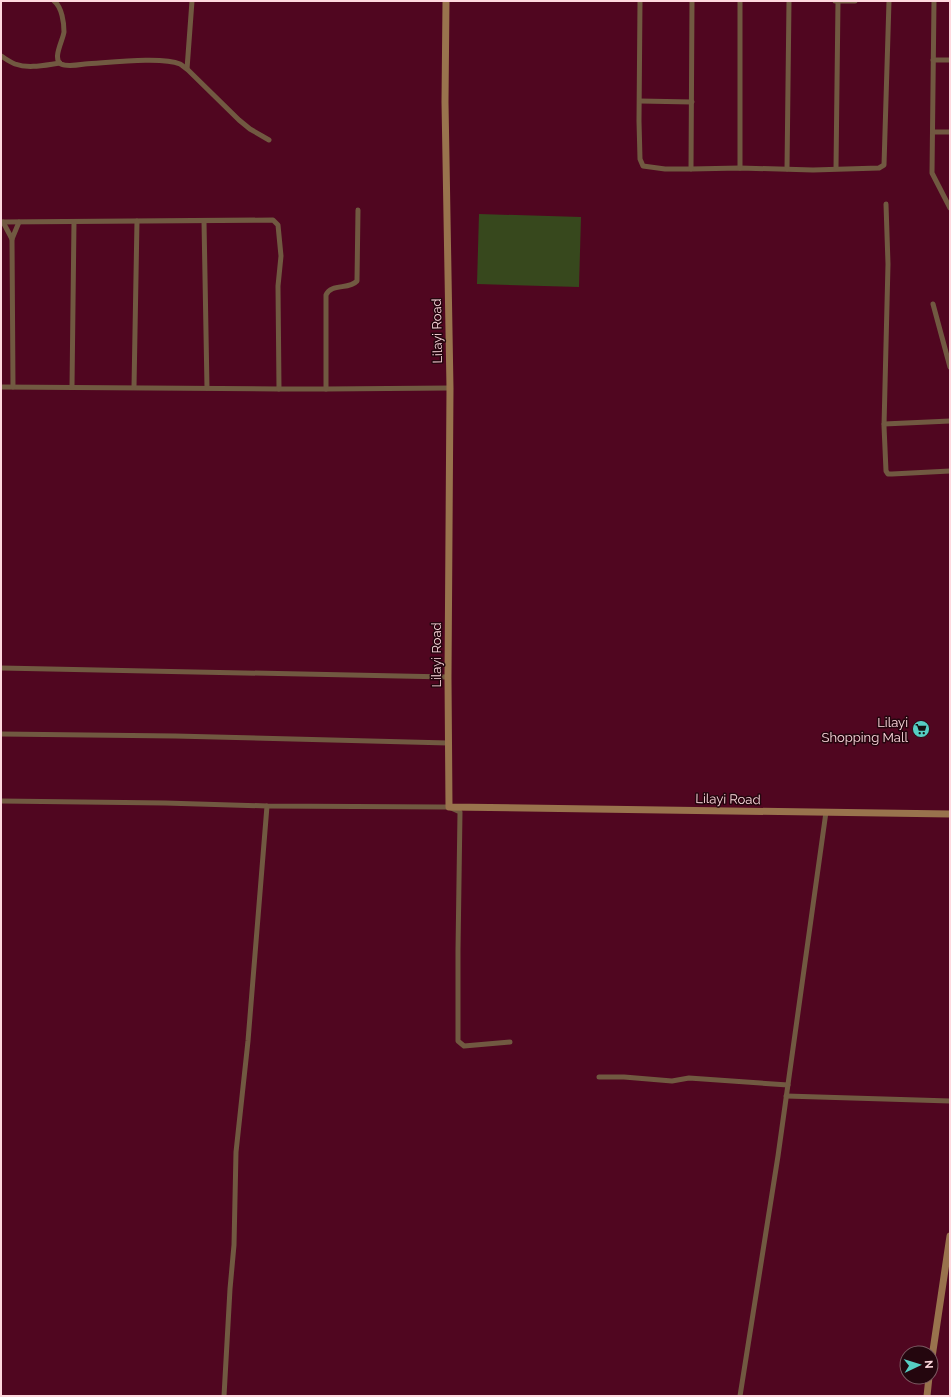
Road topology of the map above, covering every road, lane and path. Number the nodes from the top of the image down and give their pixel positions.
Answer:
1 (54, 1) edge
2 (192, 1) edge
3 (446, 1) edge
4 (640, 1) edge
5 (692, 1) edge
6 (740, 1) edge
7 (789, 1) edge
8 (835, 1) edge
9 (838, 1) edge
10 (854, 1) edge
11 (889, 1) edge
12 (934, 1) edge
13 (1, 56) edge
14 (933, 60) junction
15 (950, 60) edge
16 (60, 63) junction
17 (187, 70) junction
18 (640, 101) junction
19 (692, 102) junction
20 (933, 132) junction
21 (950, 132) edge
22 (269, 140) dead end
23 (740, 168) junction
24 (836, 168) junction
25 (691, 169) junction
26 (787, 169) junction
27 (948, 200) edge
28 (886, 204) dead end
29 (950, 208) edge
30 (358, 210) dead end
31 (137, 221) junction
32 (204, 221) junction
33 (2, 222) edge
34 (19, 222) junction
35 (74, 222) junction
36 (12, 239) junction
37 (933, 304) dead end
38 (950, 367) edge
39 (1, 387) edge
40 (13, 387) junction
41 (72, 387) junction
42 (134, 387) junction
43 (207, 388) junction
44 (450, 388) junction
45 (280, 389) junction
46 (326, 390) junction
47 (950, 421) edge
48 (884, 424) junction
49 (950, 471) edge
50 (1, 668) edge
51 (448, 677) junction
52 (1, 734) edge
53 (448, 743) junction
54 (1, 801) edge
55 (267, 806) junction
56 (449, 807) junction
57 (826, 812) junction
58 (950, 814) edge
59 (510, 1042) dead end
60 (599, 1077) dead end
61 (788, 1085) junction
62 (786, 1096) junction
63 (950, 1101) edge
64 (950, 1236) edge
65 (934, 1345) edge
66 (928, 1385) edge
67 (224, 1396) edge
68 (740, 1396) edge
69 (926, 1396) edge

1 - 16 street
2 - 17 street
3 - 44 street, Lilayi Road
4 - 18 street
5 - 19 street
6 - 23 street
7 - 26 street
8 - 9 street
9 - 10 street
9 - 24 street
11 - 24 street
12 - 14 street
13 - 16 street
14 - 15 street
14 - 20 street
16 - 17 street
17 - 22 street
18 - 19 street
18 - 25 street
19 - 25 street
20 - 21 street
20 - 27 street
23 - 25 street
23 - 26 street
24 - 26 street
27 - 29 street
28 - 48 street
30 - 46 street
31 - 32 street
31 - 35 street
31 - 42 street
32 - 43 street
32 - 45 street
33 - 34 street
33 - 36 street
34 - 35 street
34 - 36 street
35 - 41 street
36 - 40 street
37 - 38 street
39 - 40 street
40 - 41 street
41 - 42 street
42 - 43 street
43 - 45 street
44 - 46 street
44 - 51 street, Lilayi Road
45 - 46 street
47 - 48 street
48 - 49 street
50 - 51 street
51 - 53 street, Lilayi Road
52 - 53 street
53 - 56 street, Lilayi Road
54 - 55 street
55 - 56 street
55 - 67 street
56 - 57 street, Lilayi Road
56 - 59 street
57 - 58 street, Lilayi Road
57 - 61 street
60 - 61 street
61 - 62 street
62 - 63 street
62 - 68 street
64 - 65 street
66 - 69 street

